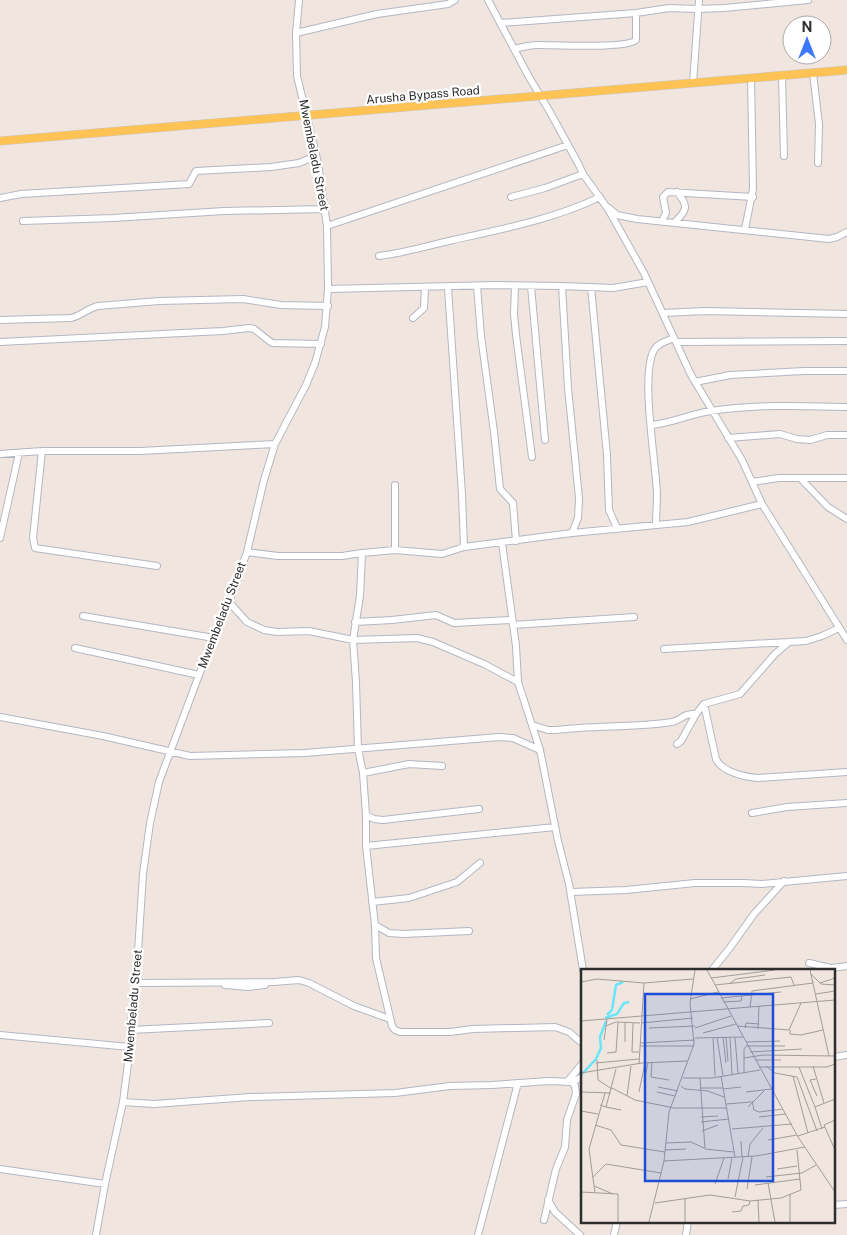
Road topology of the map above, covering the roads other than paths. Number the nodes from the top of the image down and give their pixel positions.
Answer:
1 (299, 0) edge
2 (455, 0) edge
3 (488, 0) edge
4 (699, 0) edge
5 (808, 0) edge
6 (698, 9) junction
7 (636, 13) junction
8 (500, 23) junction
9 (296, 33) junction
10 (514, 49) junction
11 (847, 70) edge
12 (813, 73) junction
13 (782, 76) junction
14 (751, 78) junction
15 (694, 83) junction
16 (540, 96) junction
17 (308, 116) junction
18 (0, 141) edge
19 (568, 145) junction
20 (316, 156) junction
21 (784, 156) dead end
22 (818, 163) dead end
23 (583, 174) junction
24 (677, 192) junction
25 (511, 197) dead end
26 (600, 197) junction
27 (753, 197) junction
28 (0, 198) edge
29 (606, 206) junction
30 (325, 209) junction
31 (23, 220) dead end
32 (662, 221) junction
33 (675, 222) junction
34 (327, 226) junction
35 (745, 229) junction
36 (847, 232) edge
37 (379, 256) dead end
38 (648, 282) junction
39 (477, 286) junction
40 (515, 286) junction
41 (531, 286) junction
42 (562, 286) junction
43 (424, 287) junction
44 (592, 287) junction
45 (448, 288) junction
46 (328, 289) junction
47 (328, 306) junction
48 (663, 313) junction
49 (847, 314) edge
50 (413, 318) dead end
51 (0, 320) edge
52 (675, 340) junction
53 (847, 341) edge
54 (0, 342) edge
55 (321, 344) junction
56 (847, 371) edge
57 (695, 382) junction
58 (847, 407) edge
59 (712, 410) junction
60 (651, 425) junction
61 (847, 436) edge
62 (728, 438) junction
63 (545, 440) dead end
64 (275, 444) junction
65 (42, 452) junction
66 (18, 453) junction
67 (0, 454) edge
68 (532, 457) dead end
69 (800, 478) junction
70 (847, 478) edge
71 (752, 482) junction
72 (395, 485) dead end
73 (762, 504) junction
74 (847, 519) edge
75 (656, 525) junction
76 (617, 528) junction
77 (572, 533) junction
78 (0, 538) edge
79 (516, 541) junction
80 (502, 543) junction
81 (464, 547) junction
82 (395, 550) junction
83 (246, 552) junction
84 (362, 552) junction
85 (156, 566) dead end
86 (229, 602) junction
87 (83, 616) dead end
88 (634, 617) dead end
89 (355, 622) junction
90 (512, 623) junction
91 (839, 628) junction
92 (214, 638) junction
93 (353, 640) junction
94 (847, 640) edge
95 (789, 642) junction
96 (75, 648) dead end
97 (664, 649) dead end
98 (198, 675) junction
99 (518, 682) junction
100 (704, 704) junction
101 (696, 714) junction
102 (0, 717) edge
103 (532, 725) junction
104 (677, 744) dead end
105 (358, 749) junction
106 (540, 750) junction
107 (170, 752) junction
108 (442, 766) dead end
109 (847, 772) edge
110 (362, 773) junction
111 (847, 803) edge
112 (479, 810) dead end
113 (752, 813) dead end
114 (366, 815) junction
115 (555, 827) junction
116 (366, 846) junction
117 (480, 864) dead end
118 (847, 876) edge
119 (784, 881) junction
120 (570, 892) junction
121 (372, 902) junction
122 (375, 925) junction
123 (469, 931) dead end
124 (809, 963) dead end
125 (847, 966) edge
126 (583, 969) edge
127 (713, 969) edge
128 (136, 983) junction
129 (390, 1019) junction
130 (269, 1023) dead end
131 (130, 1030) junction
132 (0, 1035) edge
133 (581, 1042) edge
134 (130, 1047) junction
135 (847, 1055) edge
136 (834, 1057) edge
137 (581, 1066) edge
138 (581, 1077) edge
139 (570, 1082) junction
140 (518, 1083) junction
141 (123, 1102) junction
142 (0, 1169) edge
143 (105, 1184) junction
144 (548, 1200) junction
145 (847, 1204) edge
146 (834, 1205) edge
147 (544, 1220) dead end
148 (617, 1222) edge
149 (688, 1222) edge
150 (96, 1235) edge
151 (478, 1235) edge
152 (580, 1235) edge
153 (614, 1235) edge
154 (686, 1235) edge

1 - 9 street, Mwembeladu Street
2 - 9 street
3 - 8 street
4 - 6 street
5 - 6 street
6 - 7 street
6 - 15 street
7 - 8 street
7 - 10 street
8 - 10 street
9 - 17 street, Mwembeladu Street
10 - 16 street
11 - 12 main road, Arusha Bypass Road
12 - 13 main road, Arusha Bypass Road
12 - 22 street
13 - 14 main road, Arusha Bypass Road
13 - 21 street
14 - 15 main road, Arusha Bypass Road
14 - 27 street
15 - 16 main road, Arusha Bypass Road
16 - 17 main road, Arusha Bypass Road
16 - 19 street
17 - 18 main road, Arusha Bypass Road
17 - 20 street, Mwembeladu Street
19 - 23 street
19 - 34 street
20 - 28 street
20 - 30 street, Mwembeladu Street
23 - 25 street
23 - 26 street
24 - 27 street
24 - 32 street
24 - 33 street
26 - 29 street
26 - 37 street
27 - 35 street
29 - 32 street
29 - 38 street
30 - 31 street
30 - 34 street, Mwembeladu Street
32 - 33 street
33 - 35 street
34 - 46 street, Mwembeladu Street
35 - 36 street
38 - 44 street
38 - 48 street
39 - 40 street
39 - 45 street
39 - 79 street
40 - 41 street
40 - 68 street
41 - 42 street
41 - 63 street
42 - 44 street
42 - 77 street
43 - 45 street
43 - 46 street
43 - 50 street
44 - 76 street
45 - 81 street
46 - 47 street, Mwembeladu Street
47 - 51 street
47 - 55 street, Mwembeladu Street
48 - 49 street
48 - 52 street
52 - 53 street
52 - 57 street
52 - 60 street
54 - 55 street
55 - 64 street, Mwembeladu Street
56 - 57 street
57 - 59 street
58 - 59 street
59 - 60 street
59 - 62 street
60 - 75 street
61 - 62 street
62 - 71 street
64 - 65 street
64 - 83 street, Mwembeladu Street
65 - 66 street
65 - 85 street
66 - 67 street
66 - 78 street
69 - 70 street
69 - 71 street
69 - 74 street
71 - 73 street
72 - 82 street
73 - 75 street
73 - 91 street
75 - 76 street
76 - 77 street
77 - 79 street
79 - 80 street
80 - 81 street
80 - 90 street
81 - 82 street
82 - 84 street
83 - 84 street
83 - 86 street, Mwembeladu Street
84 - 89 street
86 - 92 street, Mwembeladu Street
86 - 93 street
87 - 92 street
88 - 90 street
89 - 90 street
89 - 93 street
90 - 99 street
91 - 94 street
91 - 95 street
92 - 98 street, Mwembeladu Street
93 - 99 street
93 - 105 street
95 - 97 street
95 - 100 street
96 - 98 street
98 - 107 street, Mwembeladu Street
99 - 103 street
100 - 101 street
100 - 109 street
101 - 103 street
101 - 104 street
102 - 107 street
103 - 106 street
105 - 106 street
105 - 107 street
105 - 110 street
106 - 115 street
107 - 128 street, Mwembeladu Street
108 - 110 street
110 - 114 street
111 - 113 street
112 - 114 street
114 - 116 street
115 - 116 street
115 - 120 street
116 - 121 street
117 - 121 street
118 - 119 street
119 - 120 street
119 - 127 street
120 - 126 street
121 - 122 street
122 - 123 street
122 - 129 street
124 - 125 street
128 - 129 street
128 - 131 street, Mwembeladu Street
129 - 133 street
130 - 131 street
131 - 134 street, Mwembeladu Street
132 - 134 street
134 - 141 street, Mwembeladu Street
135 - 136 street
137 - 139 street
138 - 139 street
139 - 140 street
139 - 144 street
140 - 141 street
140 - 151 street
141 - 143 street, Mwembeladu Street
142 - 143 street
143 - 150 street, Mwembeladu Street
144 - 147 street
144 - 152 street
145 - 146 street
148 - 153 street
149 - 154 street

